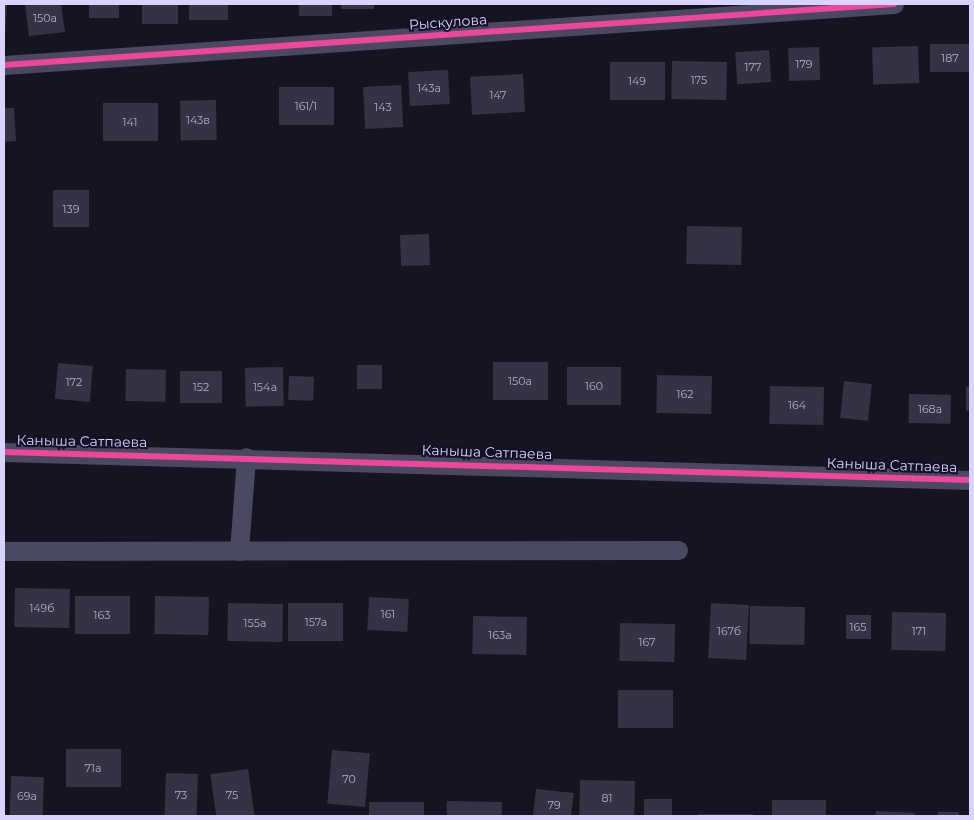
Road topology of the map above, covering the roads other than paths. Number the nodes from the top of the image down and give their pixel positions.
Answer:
1 (894, 4) edge
2 (4, 65) edge
3 (4, 452) edge
4 (246, 457) junction
5 (970, 480) edge
6 (4, 550) edge
7 (678, 550) dead end
8 (239, 551) junction

1 - 2 street, Рыскулова
3 - 4 street, Каныша Сатпаева
4 - 5 street, Каныша Сатпаева
4 - 8 street
6 - 8 street
7 - 8 street

